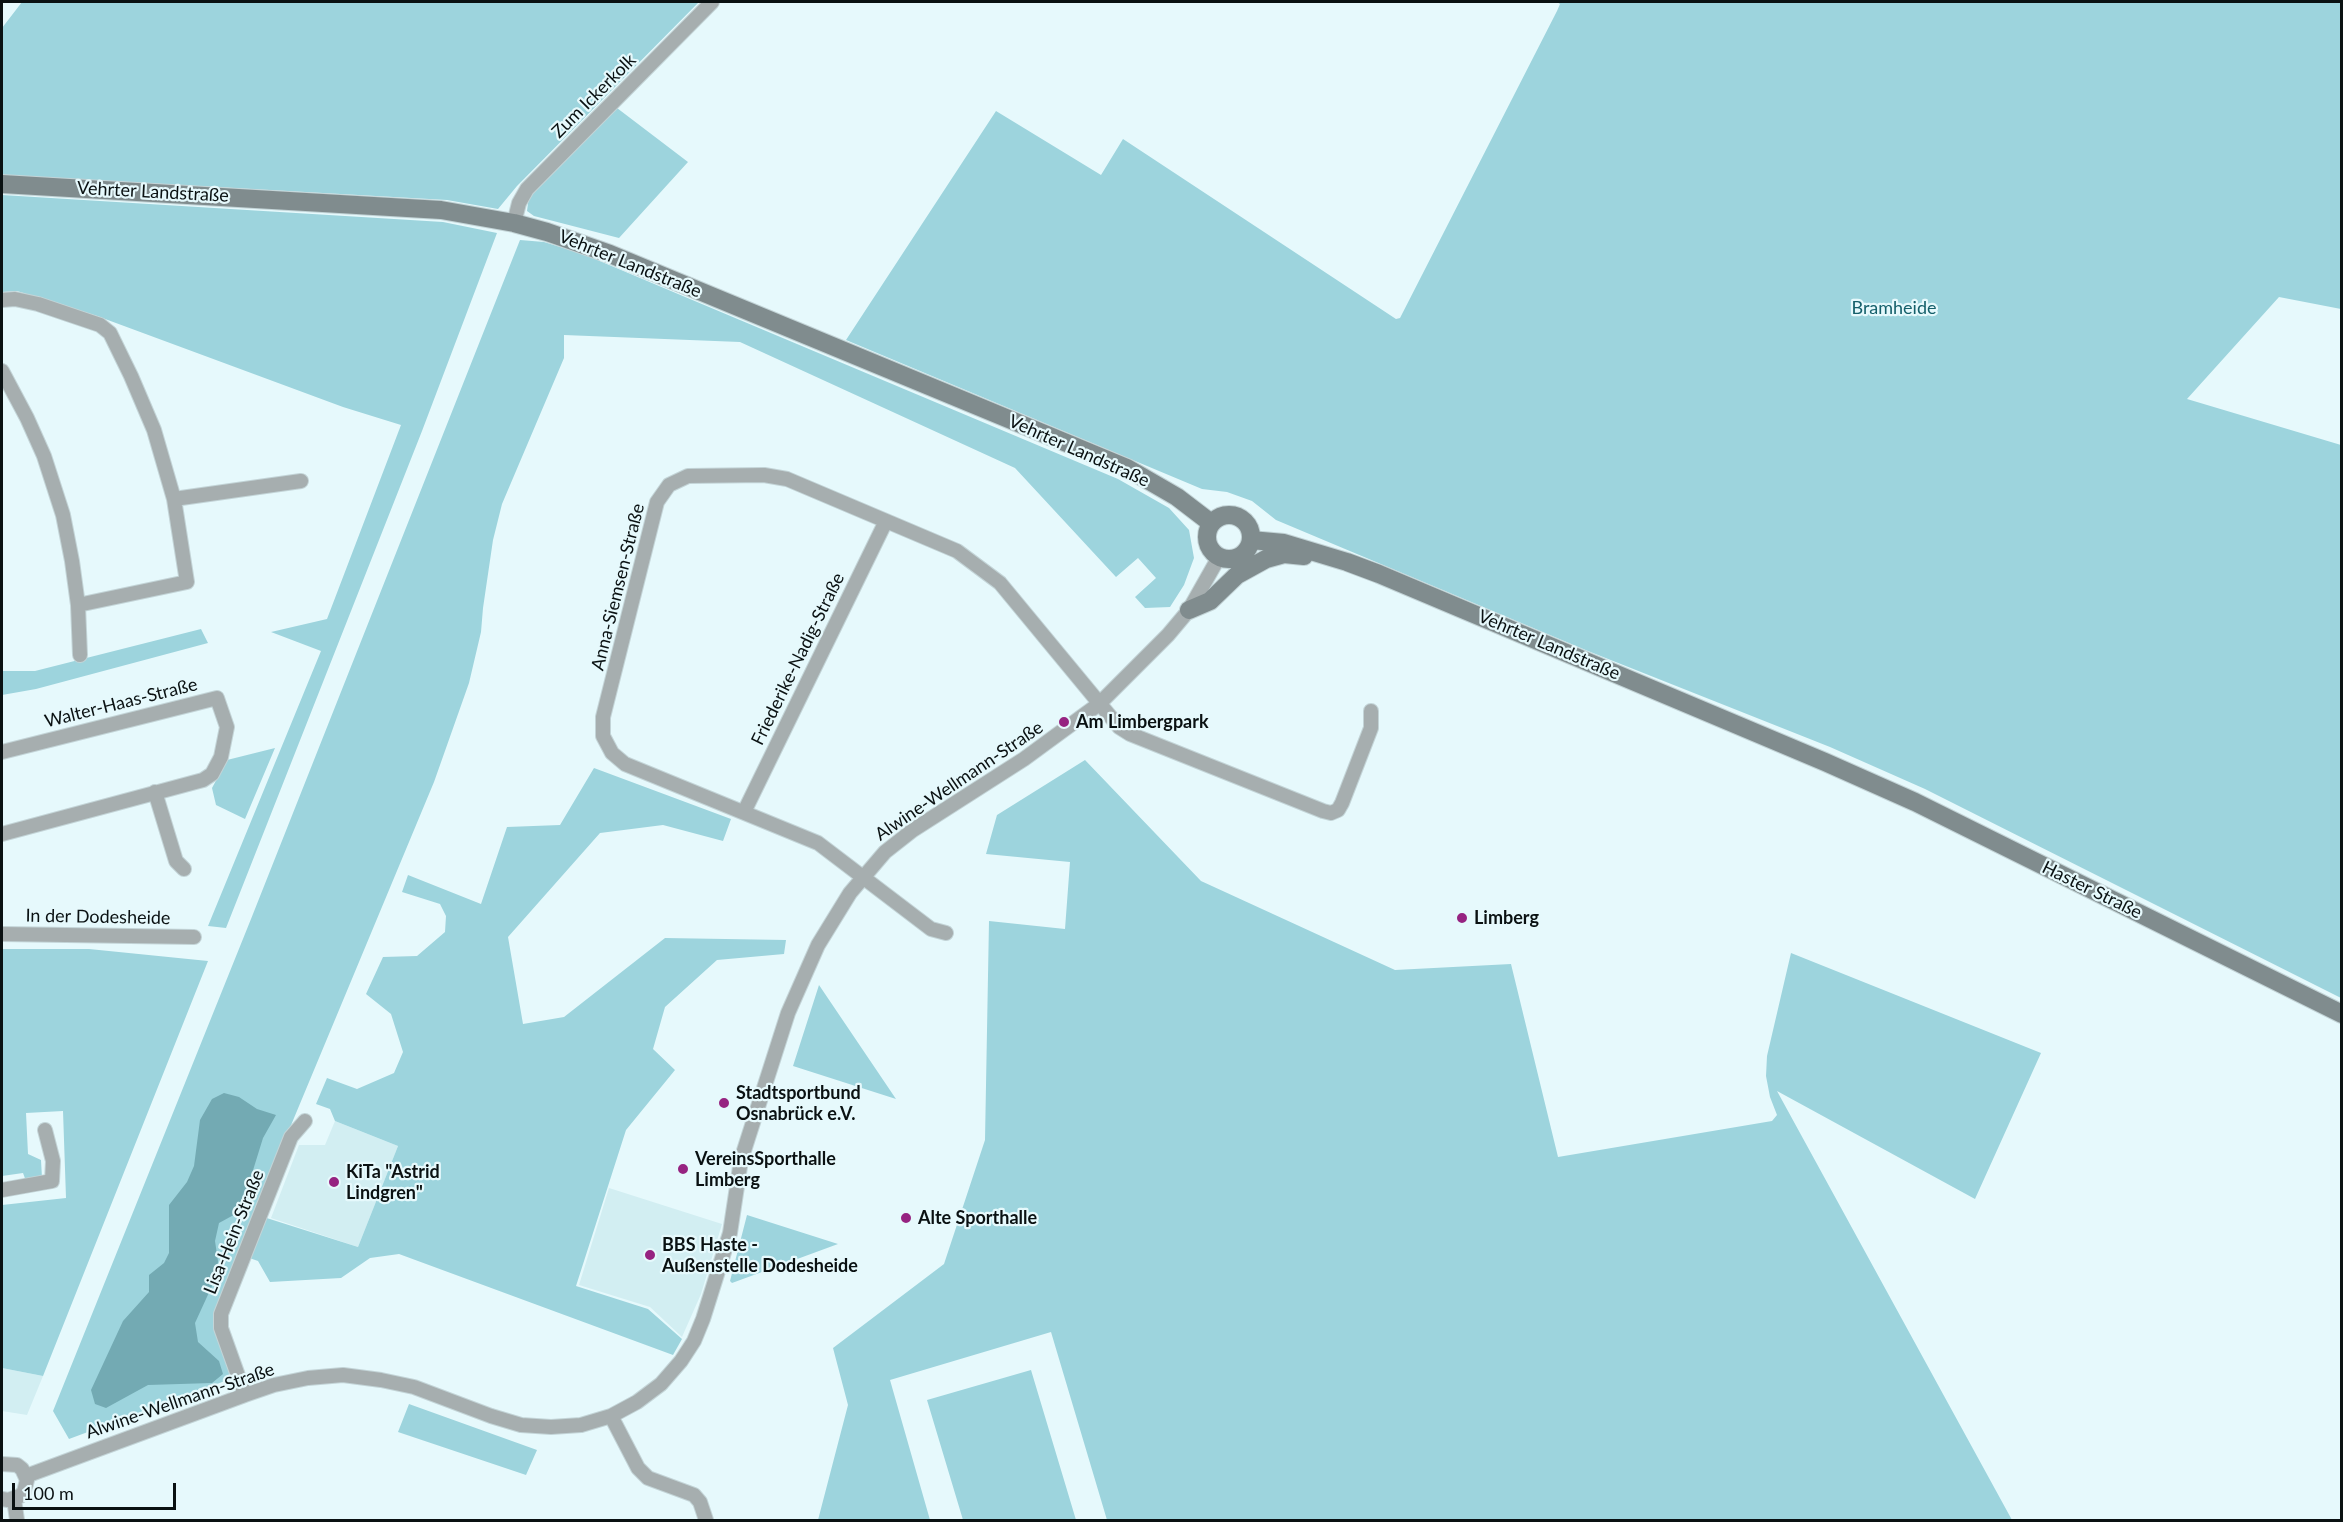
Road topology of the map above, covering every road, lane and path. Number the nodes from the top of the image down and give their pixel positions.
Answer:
1 (712, 2) edge
2 (2, 184) edge
3 (514, 223) junction
4 (2, 300) edge
5 (2, 371) edge
6 (301, 481) dead end
7 (174, 499) junction
8 (886, 520) junction
9 (1211, 524) junction
10 (1251, 540) junction
11 (1317, 552) junction
12 (1219, 557) junction
13 (78, 605) junction
14 (1189, 610) junction
15 (80, 655) dead end
16 (1099, 704) junction
17 (1371, 711) dead end
18 (2, 752) edge
19 (1840, 774) joint
20 (155, 792) junction
21 (744, 812) junction
22 (2, 834) edge
23 (184, 869) dead end
24 (862, 876) junction
25 (946, 933) dead end
26 (2, 934) edge
27 (194, 937) dead end
28 (2342, 1014) edge
29 (305, 1121) dead end
30 (45, 1130) dead end
31 (2, 1190) edge
32 (245, 1395) junction
33 (611, 1416) junction
34 (2, 1463) edge
35 (26, 1476) junction
36 (8, 1499) edge
37 (17, 1521) edge
38 (706, 1521) edge

1 - 3 street, Zum Ickerkolk
2 - 3 main road, Vehrter Landstraße
3 - 9 main road, Vehrter Landstraße
4 - 7 street
5 - 13 street
6 - 7 street
7 - 13 street
8 - 16 street, Anna-Siemsen-Straße
8 - 21 street, Friederike-Nadig-Straße
8 - 21 street, Anna-Siemsen-Straße
9 - 10 main road
9 - 12 main road
10 - 11 main road, Vehrter Landstraße
10 - 12 main road
11 - 14 main road
11 - 19 main road, Vehrter Landstraße
12 - 14 street, Alwine-Wellmann-Straße
13 - 15 street
14 - 16 street, Alwine-Wellmann-Straße
16 - 17 street, Anna-Siemsen-Straße
16 - 24 street, Alwine-Wellmann-Straße
18 - 20 street, Walter-Haas-Straße
19 - 28 main road, Haster Straße
20 - 22 street, Walter-Haas-Straße
20 - 23 street
21 - 24 street, Anna-Siemsen-Straße
24 - 25 street, Anna-Siemsen-Straße
24 - 33 street, Alwine-Wellmann-Straße
26 - 27 street, In der Dodesheide
29 - 32 street, Lisa-Hein-Straße
30 - 31 street
32 - 33 street, Alwine-Wellmann-Straße
32 - 35 street, Alwine-Wellmann-Straße
33 - 38 street
34 - 35 street
35 - 36 street
36 - 37 street

